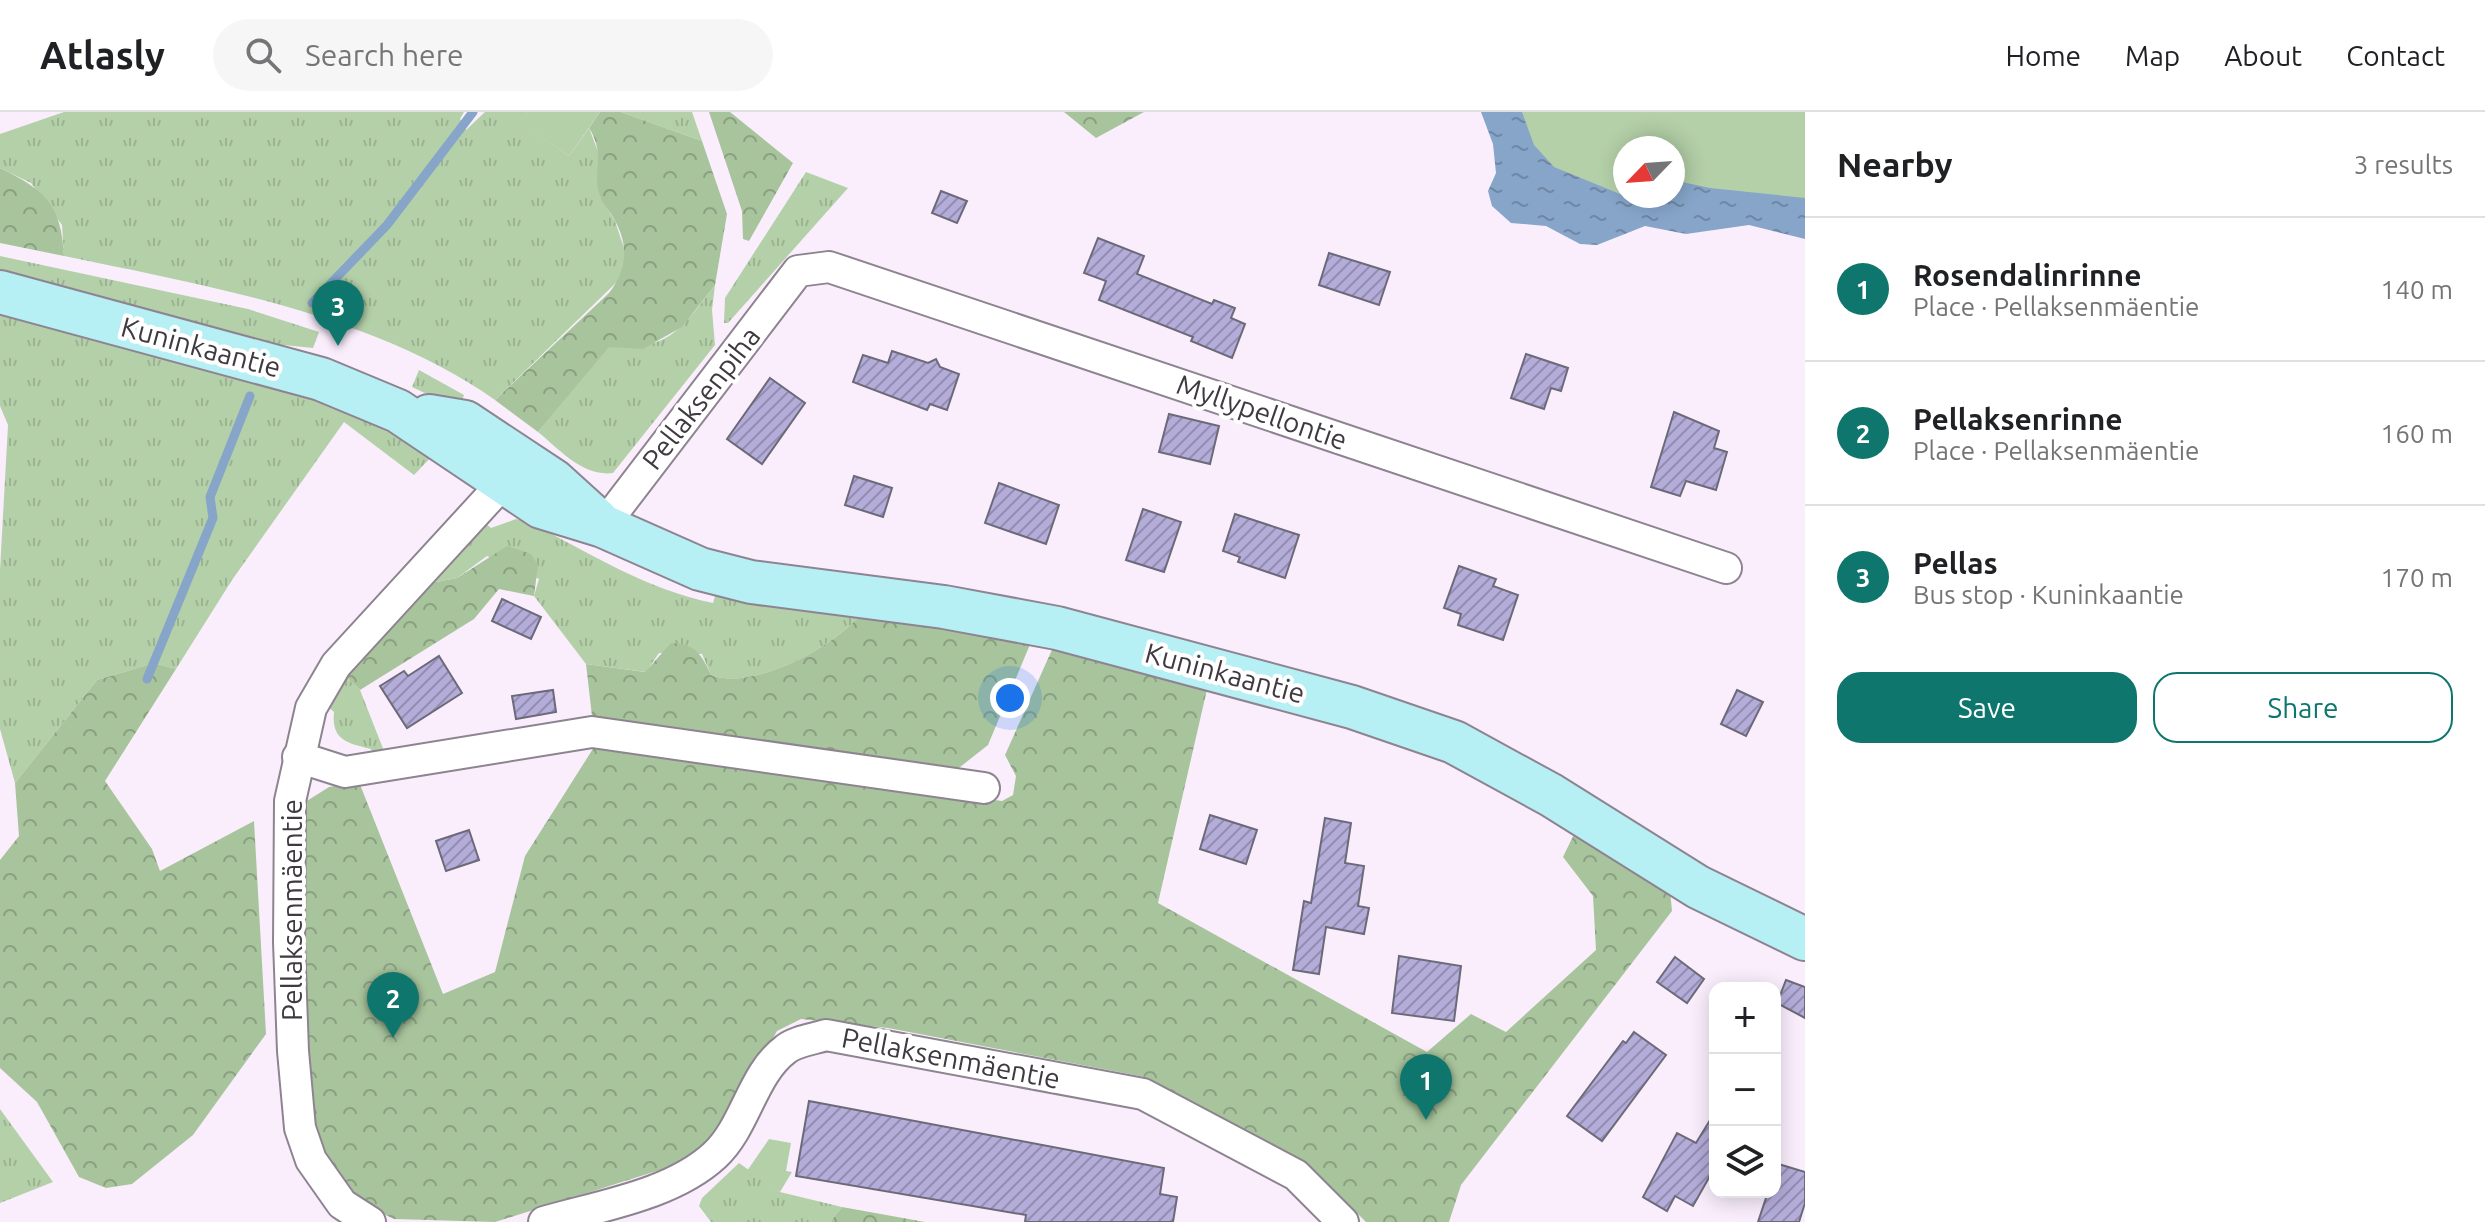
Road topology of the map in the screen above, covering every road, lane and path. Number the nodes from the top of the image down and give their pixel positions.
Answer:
1 (798, 271) joint
2 (0, 292) edge
3 (512, 470) junction
4 (603, 526) junction
5 (1726, 568) dead end
6 (298, 757) junction
7 (984, 788) dead end
8 (1805, 939) edge
9 (370, 1222) edge
10 (544, 1222) edge
11 (1343, 1222) edge

1 - 4 street, Pellaksenpiha
1 - 5 street, Myllypellontie
2 - 3 main road, Kuninkaantie
3 - 4 main road, Kuninkaantie
3 - 6 street, Pellaksenmäentie
4 - 8 main road, Kuninkaantie
6 - 7 street
6 - 9 street, Pellaksenmäentie
10 - 11 street, Pellaksenmäentie

